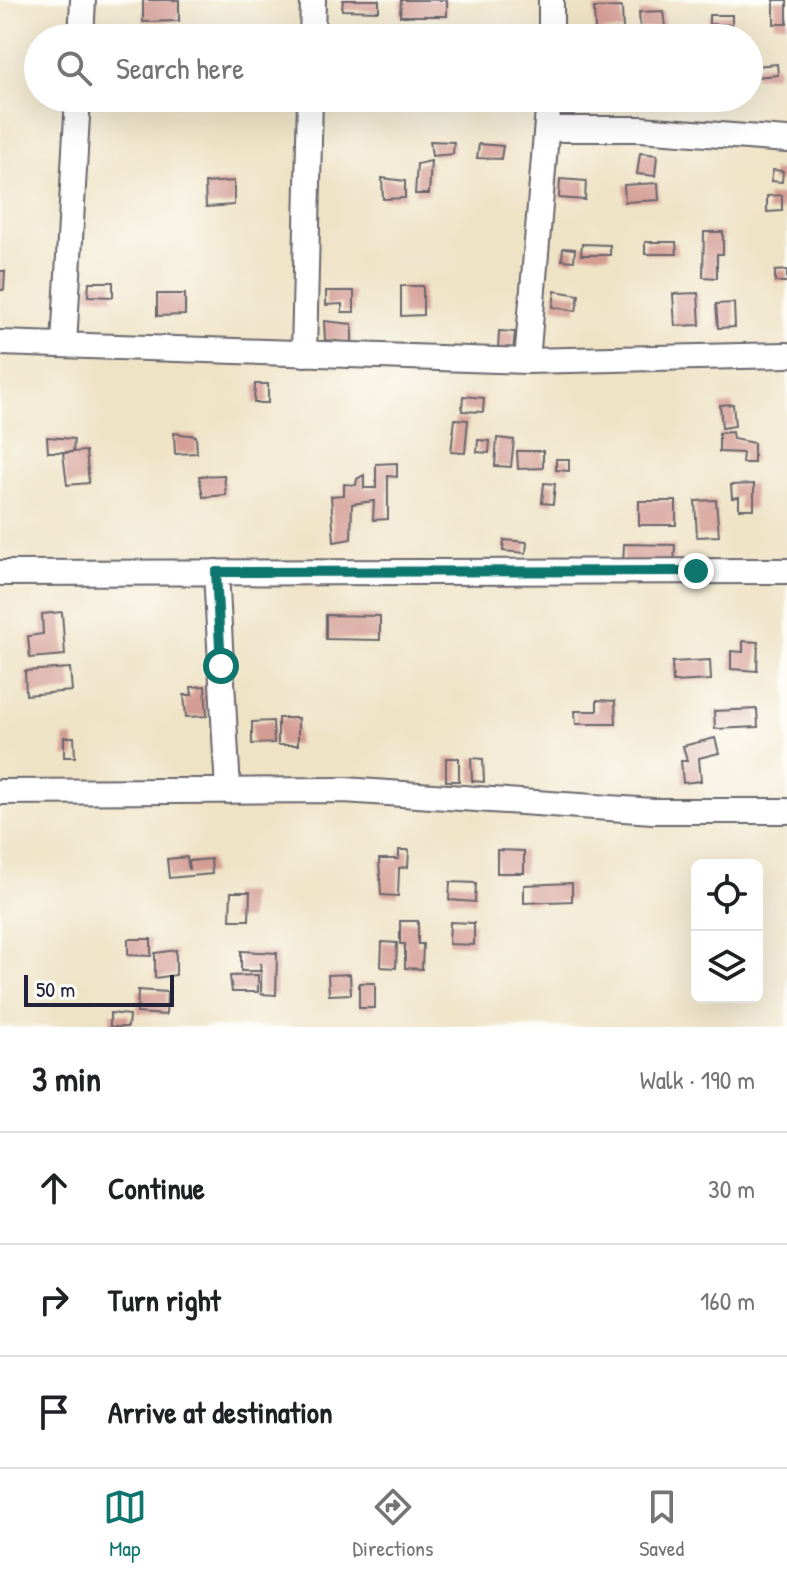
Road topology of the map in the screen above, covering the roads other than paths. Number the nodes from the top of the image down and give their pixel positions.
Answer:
1 (83, 0) edge
2 (313, 0) edge
3 (551, 0) edge
4 (82, 24) edge
5 (312, 24) edge
6 (551, 24) edge
7 (77, 112) edge
8 (310, 112) edge
9 (548, 112) edge
10 (547, 129) junction
11 (787, 140) edge
12 (0, 343) edge
13 (64, 345) junction
14 (304, 354) junction
15 (787, 355) edge
16 (527, 361) junction
17 (787, 571) edge
18 (216, 572) junction
19 (0, 573) edge
20 (228, 791) junction
21 (0, 792) edge
22 (787, 811) edge

1 - 4 street
2 - 5 street
3 - 6 street
7 - 13 street
8 - 14 street
9 - 10 street
10 - 11 street
10 - 16 street
12 - 13 street
13 - 14 street
14 - 16 street
15 - 16 street
17 - 18 street
18 - 19 street
18 - 20 street
20 - 21 street
20 - 22 street

